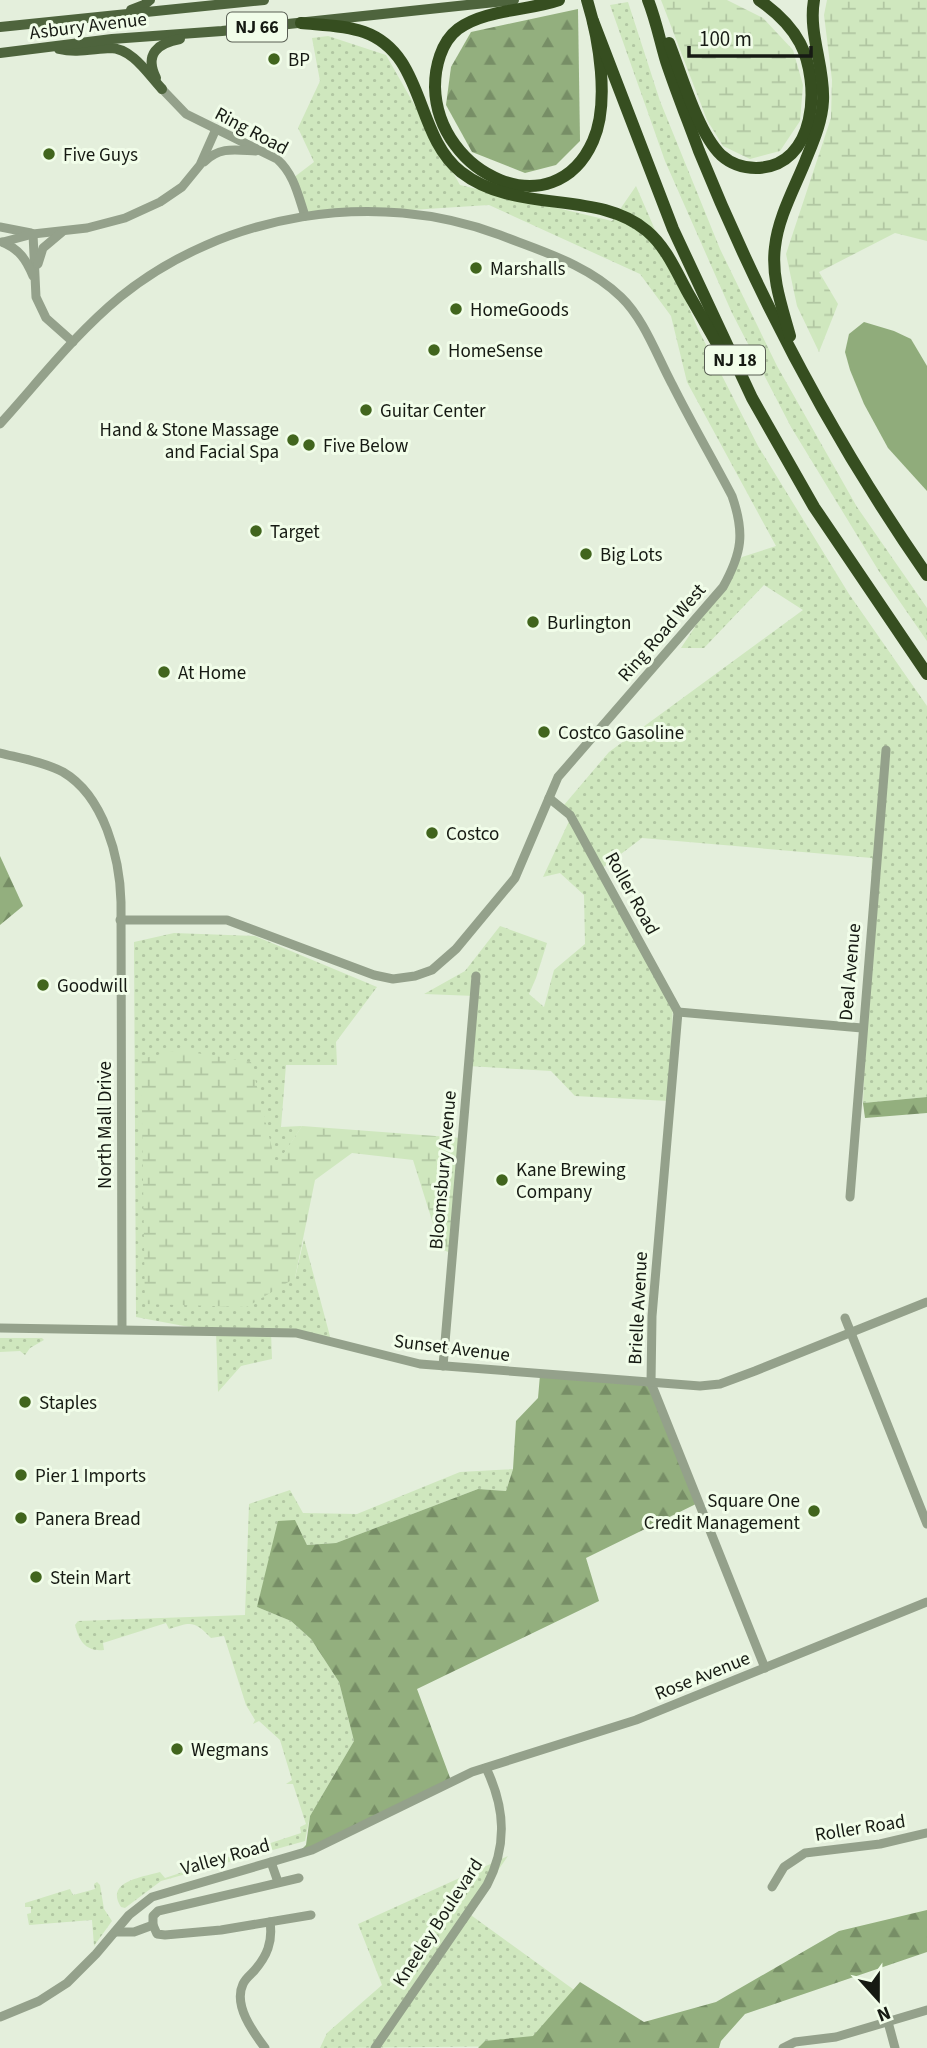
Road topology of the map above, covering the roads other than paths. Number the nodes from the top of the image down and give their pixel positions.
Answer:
1 (150, 0) edge
2 (205, 0) edge
3 (264, 0) edge
4 (514, 0) edge
5 (559, 0) edge
6 (587, 0) edge
7 (759, 0) edge
8 (814, 0) edge
9 (219, 4) junction
10 (650, 4) edge
11 (112, 15) junction
12 (592, 18) junction
13 (301, 23) junction
14 (0, 27) edge
15 (222, 31) junction
16 (49, 47) junction
17 (0, 52) edge
18 (162, 89) junction
19 (216, 130) junction
20 (263, 152) junction
21 (200, 165) junction
22 (305, 216) junction
23 (0, 227) edge
24 (62, 232) junction
25 (33, 234) junction
26 (1, 242) edge
27 (34, 279) junction
28 (74, 342) junction
29 (796, 356) junction
30 (752, 398) junction
31 (0, 424) edge
32 (927, 575) edge
33 (927, 674) edge
34 (886, 750) dead end
35 (0, 753) edge
36 (548, 798) junction
37 (120, 920) junction
38 (475, 976) dead end
39 (678, 1012) junction
40 (862, 1028) junction
41 (850, 1197) dead end
42 (927, 1302) edge
43 (845, 1318) dead end
44 (0, 1328) edge
45 (122, 1329) junction
46 (850, 1333) junction
47 (443, 1366) junction
48 (651, 1383) junction
49 (927, 1524) edge
50 (927, 1602) edge
51 (765, 1668) junction
52 (486, 1768) junction
53 (927, 1833) edge
54 (271, 1861) junction
55 (299, 1878) dead end
56 (201, 1881) junction
57 (278, 1882) junction
58 (772, 1887) dead end
59 (206, 1899) junction
60 (311, 1915) dead end
61 (270, 1922) junction
62 (153, 1926) junction
63 (115, 1932) junction
64 (927, 2010) edge
65 (0, 2017) edge
66 (888, 2022) junction
67 (265, 2048) edge
68 (375, 2048) edge
69 (783, 2048) edge
70 (895, 2048) edge

1 - 11 main road
2 - 9 main road
3 - 9 main road, Asbury Avenue / NJ 66
4 - 13 main road, Asbury Avenue / NJ 66
5 - 12 highway
6 - 12 highway, NJ 18
7 - 10 highway
8 - 29 highway
9 - 11 main road, Asbury Avenue / NJ 66
10 - 29 highway, NJ 18
11 - 14 main road, Asbury Avenue / NJ 66
12 - 30 highway, NJ 18
13 - 15 main road, Asbury Avenue / NJ 66
13 - 30 highway
15 - 16 main road, Asbury Avenue / NJ 66
15 - 18 main road
16 - 17 main road, Asbury Avenue / NJ 66
16 - 18 main road
18 - 19 street, Ring Road
19 - 20 street, Ring Road
19 - 21 street
20 - 21 street
20 - 22 street, Ring Road
21 - 24 street
22 - 28 street, Ring Road West
22 - 36 street, Ring Road West
23 - 25 street
24 - 25 street
24 - 27 street
25 - 26 street
25 - 27 street
26 - 27 street
27 - 28 street
28 - 31 street, Ring Road West
29 - 32 highway, NJ 18
30 - 33 highway, NJ 18
34 - 40 street, Deal Avenue
35 - 37 street, North Mall Drive
36 - 37 street, Ring Road West
36 - 39 street, Roller Road
37 - 45 street, North Mall Drive
38 - 47 street, Bloomsbury Avenue
39 - 40 street
39 - 48 street, Brielle Avenue
40 - 41 street, Deal Avenue
42 - 46 street, Sunset Avenue
43 - 46 street
44 - 45 street, Sunset Avenue
45 - 47 street, Sunset Avenue
46 - 48 street, Sunset Avenue
46 - 49 street
47 - 48 street, Sunset Avenue
48 - 51 street, Brielle Avenue
50 - 51 street, Rose Avenue
51 - 52 street, Rose Avenue
52 - 54 street, Valley Road
52 - 68 street, Kneeley Boulevard
53 - 58 street, Roller Road
54 - 56 street, Valley Road
54 - 57 street
55 - 57 street
56 - 59 street
56 - 63 street, Valley Road
57 - 59 street
59 - 62 street
60 - 61 street
61 - 62 street
61 - 67 street
62 - 63 street
63 - 65 street, Valley Road
64 - 66 street
66 - 69 street
66 - 70 street

